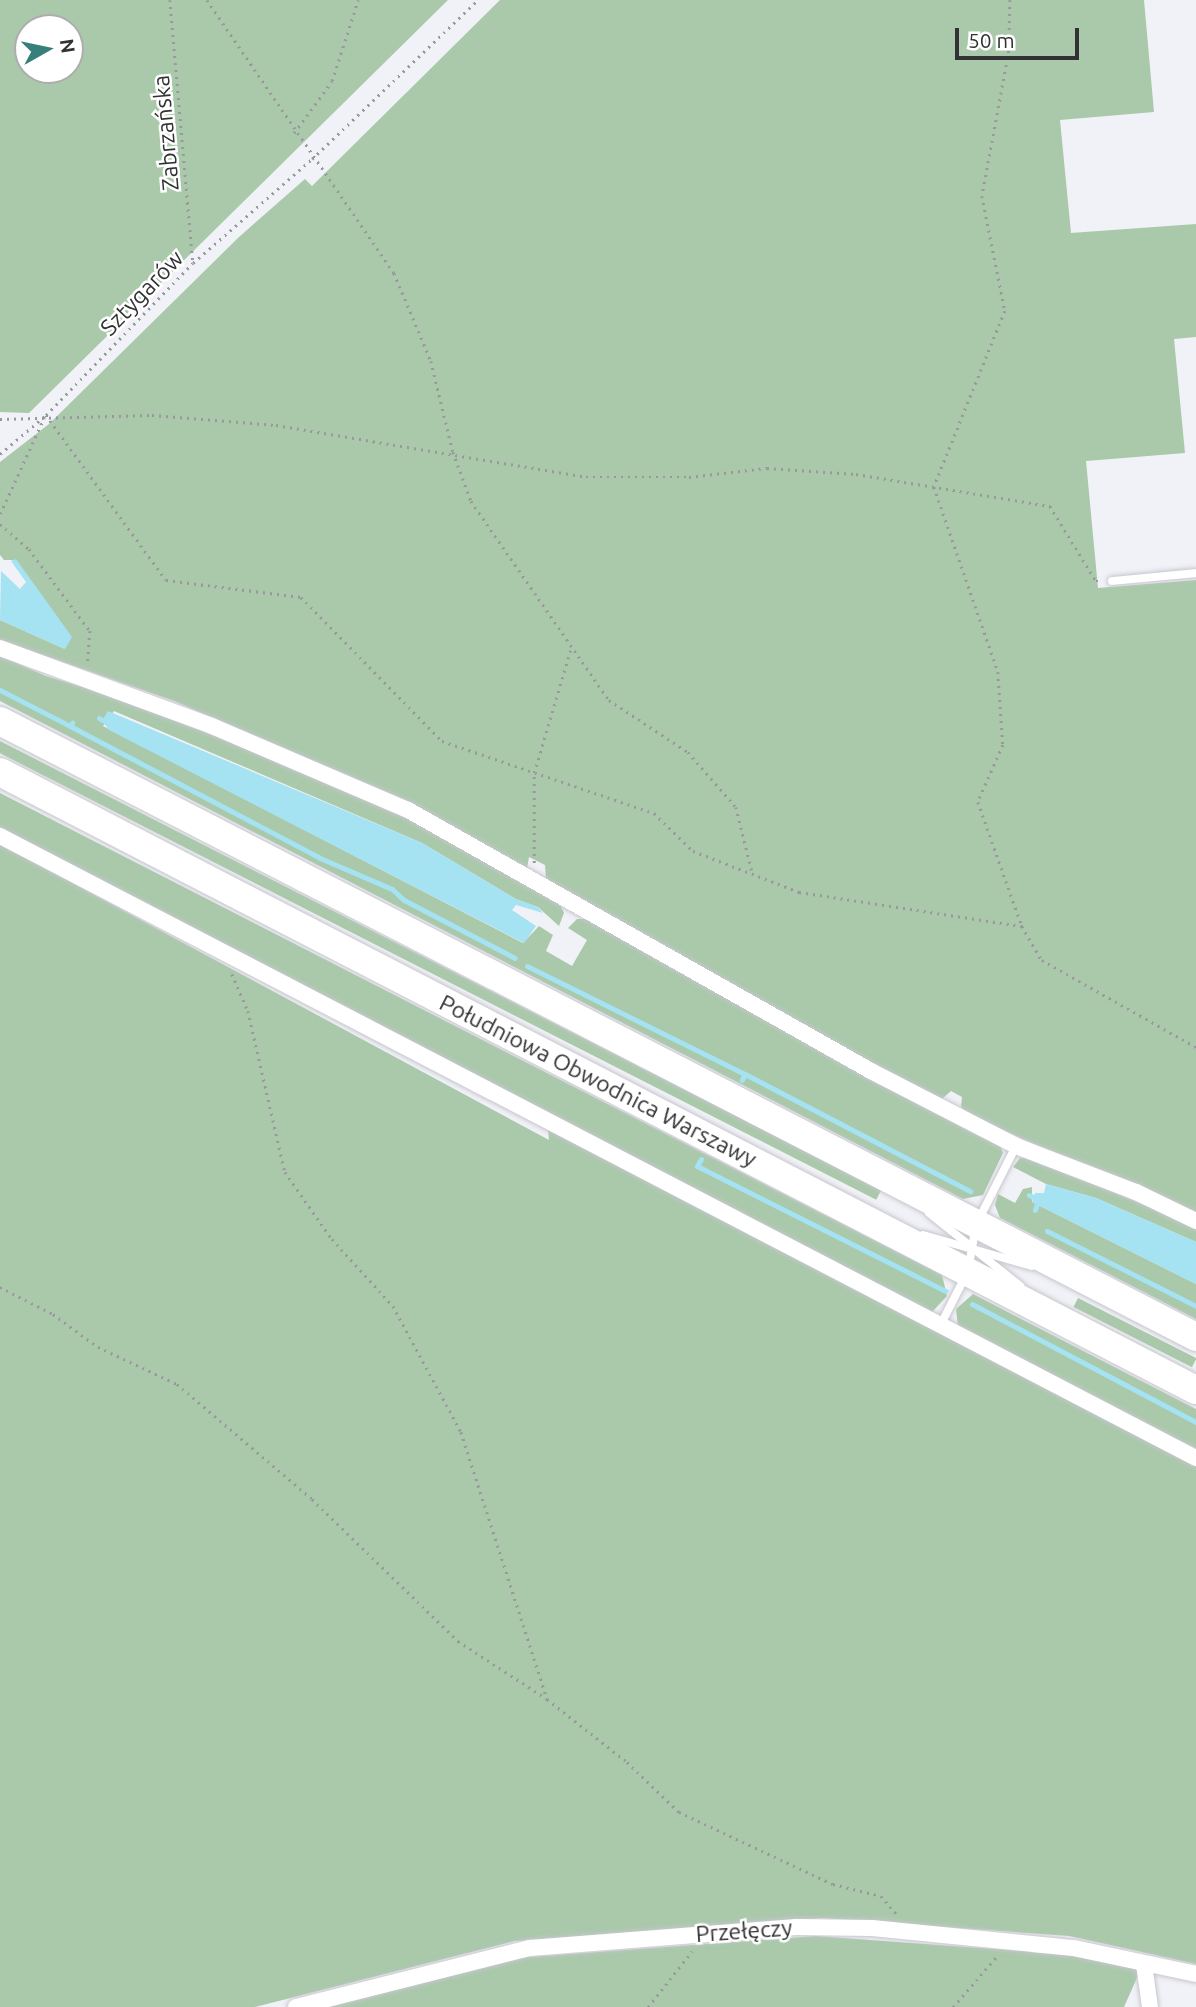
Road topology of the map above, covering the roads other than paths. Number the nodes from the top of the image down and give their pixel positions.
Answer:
1 (1196, 573) edge
2 (1112, 581) road end
3 (0, 648) edge
4 (0, 721) edge
5 (0, 772) edge
6 (0, 836) edge
7 (1016, 1146) junction
8 (1196, 1221) edge
9 (973, 1249) junction
10 (940, 1326) junction
11 (1196, 1337) edge
12 (1196, 1390) edge
13 (1196, 1458) edge
14 (1144, 1964) junction
15 (1196, 1974) edge
16 (296, 2007) edge
17 (1150, 2007) edge

1 - 2 lane
3 - 7 street
4 - 9 highway, Południowa Obwodnica Warszawy
5 - 9 highway, Południowa Obwodnica Warszawy
6 - 10 street
7 - 8 street
7 - 9 lane
9 - 10 lane
9 - 11 highway, Południowa Obwodnica Warszawy
9 - 12 highway, Południowa Obwodnica Warszawy
10 - 13 street
14 - 15 street, Przełęczy
14 - 16 street, Przełęczy
14 - 17 street

